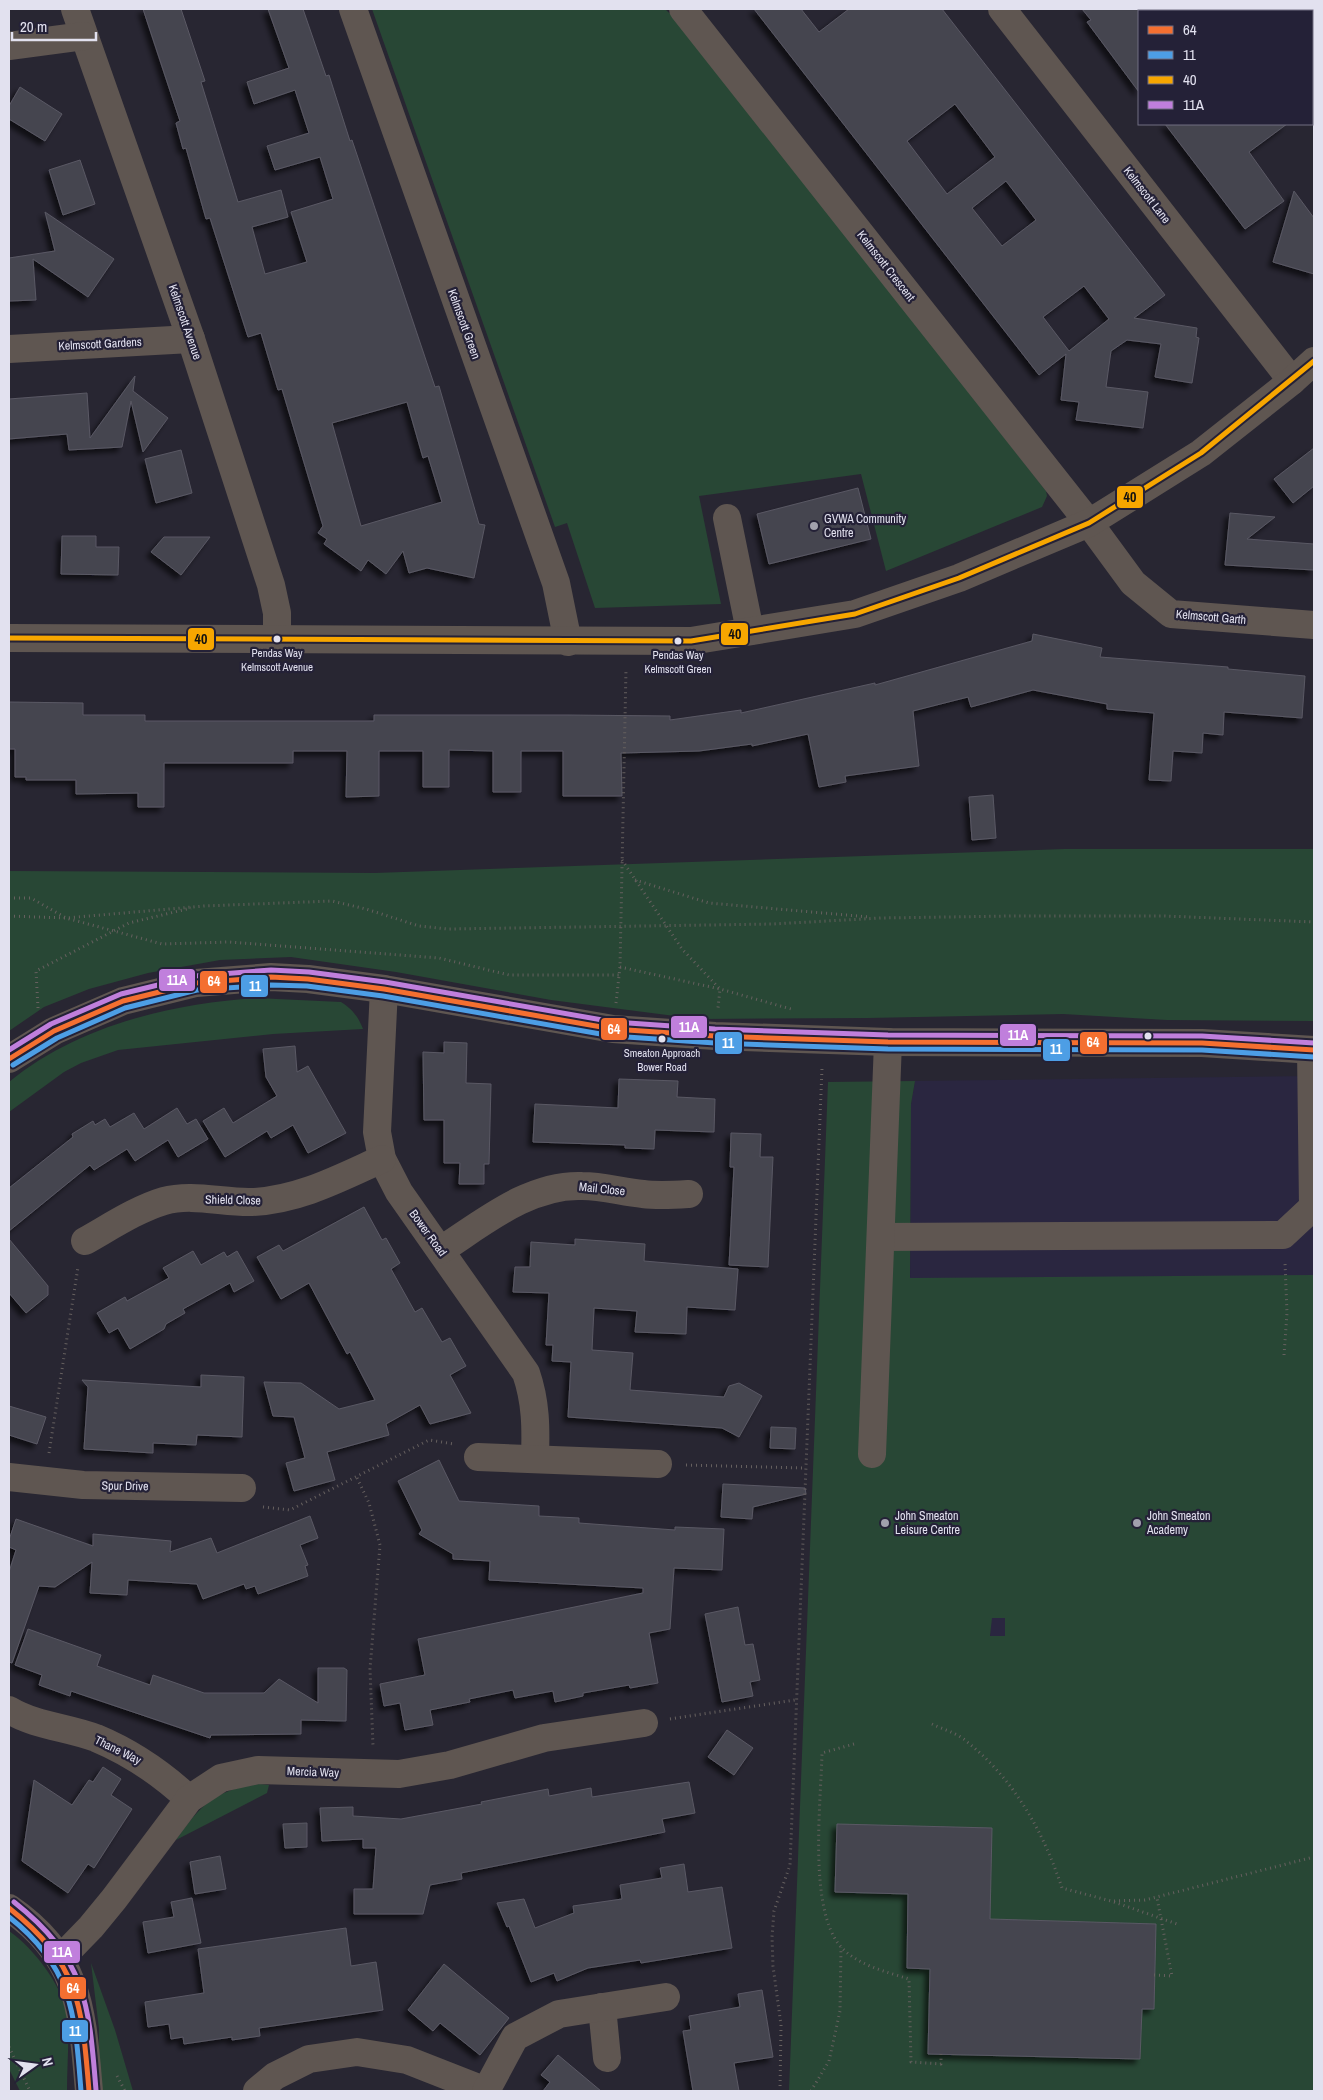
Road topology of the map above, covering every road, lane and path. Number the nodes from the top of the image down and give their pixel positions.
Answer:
1 (75, 9) edge
2 (353, 9) edge
3 (683, 9) edge
4 (1002, 9) edge
5 (84, 36) junction
6 (9, 46) edge
7 (191, 339) junction
8 (9, 349) edge
9 (1314, 361) edge
10 (1292, 381) junction
11 (727, 518) dead end
12 (1089, 523) junction
13 (1314, 625) edge
14 (750, 631) junction
15 (9, 638) edge
16 (277, 639) junction
17 (568, 642) junction
18 (627, 642) junction
19 (621, 860) junction
20 (634, 880) junction
21 (9, 898) edge
22 (204, 906) junction
23 (9, 916) edge
24 (66, 918) junction
25 (881, 918) junction
26 (1314, 922) edge
27 (620, 926) junction
28 (666, 926) junction
29 (620, 967) junction
30 (384, 989) junction
31 (720, 989) junction
32 (615, 1008) dead end
33 (794, 1009) dead end
34 (718, 1012) dead end
35 (47, 1035) junction
36 (824, 1040) junction
37 (888, 1042) junction
38 (1312, 1050) edge
39 (9, 1059) edge
40 (382, 1159) junction
41 (689, 1194) dead end
42 (1283, 1235) junction
43 (881, 1237) junction
44 (85, 1241) joint
45 (441, 1250) junction
46 (1284, 1356) dead end
47 (872, 1454) dead end
48 (478, 1457) joint
49 (535, 1458) junction
50 (658, 1464) joint
51 (805, 1468) junction
52 (9, 1477) edge
53 (357, 1478) junction
54 (44, 1481) junction
55 (242, 1488) joint
56 (795, 1700) junction
57 (9, 1710) edge
58 (644, 1723) joint
59 (932, 1724) dead end
60 (854, 1744) dead end
61 (375, 1774) junction
62 (189, 1799) junction
63 (1314, 1857) edge
64 (1158, 1898) junction
65 (1111, 1901) junction
66 (9, 1908) edge
67 (1161, 1919) junction
68 (1178, 1924) dead end
69 (841, 1947) junction
70 (60, 1959) junction
71 (1154, 1975) dead end
72 (666, 1997) dead end
73 (602, 2007) junction
74 (9, 2047) edge
75 (941, 2054) dead end
76 (607, 2058) dead end
77 (30, 2091) edge
78 (89, 2091) edge
79 (257, 2091) edge
80 (486, 2091) edge
81 (780, 2091) edge
82 (810, 2091) edge

1 - 5 street, Kelmscott Avenue
2 - 17 street, Kelmscott Green
3 - 12 street, Kelmscott Crescent
4 - 10 street, Kelmscott Lane
5 - 6 street
5 - 7 street, Kelmscott Avenue
7 - 8 street, Kelmscott Gardens
7 - 16 street, Kelmscott Avenue
9 - 10 street
10 - 12 street
11 - 14 street
12 - 13 street, Kelmscott Garth
12 - 14 street
14 - 18 street
15 - 16 street
16 - 17 street
17 - 18 street
18 - 19 path
19 - 20 path
19 - 27 path
20 - 25 path
20 - 28 path
21 - 24 path
22 - 24 path
22 - 27 path
22 - 35 path
23 - 24 path
25 - 26 path
25 - 28 path
27 - 28 path
27 - 29 path
28 - 31 path
29 - 31 path
29 - 32 path
30 - 35 street
30 - 36 street
30 - 40 street, Bower Road
31 - 33 path
31 - 34 path
35 - 39 street
36 - 37 street
36 - 51 path
37 - 38 street
37 - 43 street
38 - 42 street
40 - 44 street, Shield Close
40 - 45 street, Bower Road
41 - 45 street, Mail Close
42 - 43 street
42 - 46 path
43 - 47 street
44 - 54 path
45 - 49 street, Bower Road
48 - 49 street
48 - 53 path
49 - 50 street
50 - 51 path
51 - 56 path
52 - 54 street, Spur Drive
53 - 55 path
53 - 61 path
54 - 55 street, Spur Drive
56 - 58 path
56 - 81 path
57 - 62 street, Thane Way
58 - 61 street, Mercia Way
59 - 65 path
60 - 69 path
61 - 62 street, Mercia Way
62 - 70 street, Mercia Way
63 - 64 path
64 - 65 path
64 - 67 path
65 - 67 path
66 - 70 street
67 - 68 path
67 - 71 path
69 - 75 path
69 - 82 path
70 - 78 street
72 - 73 street
73 - 76 street
73 - 80 street
74 - 77 path
79 - 80 street

